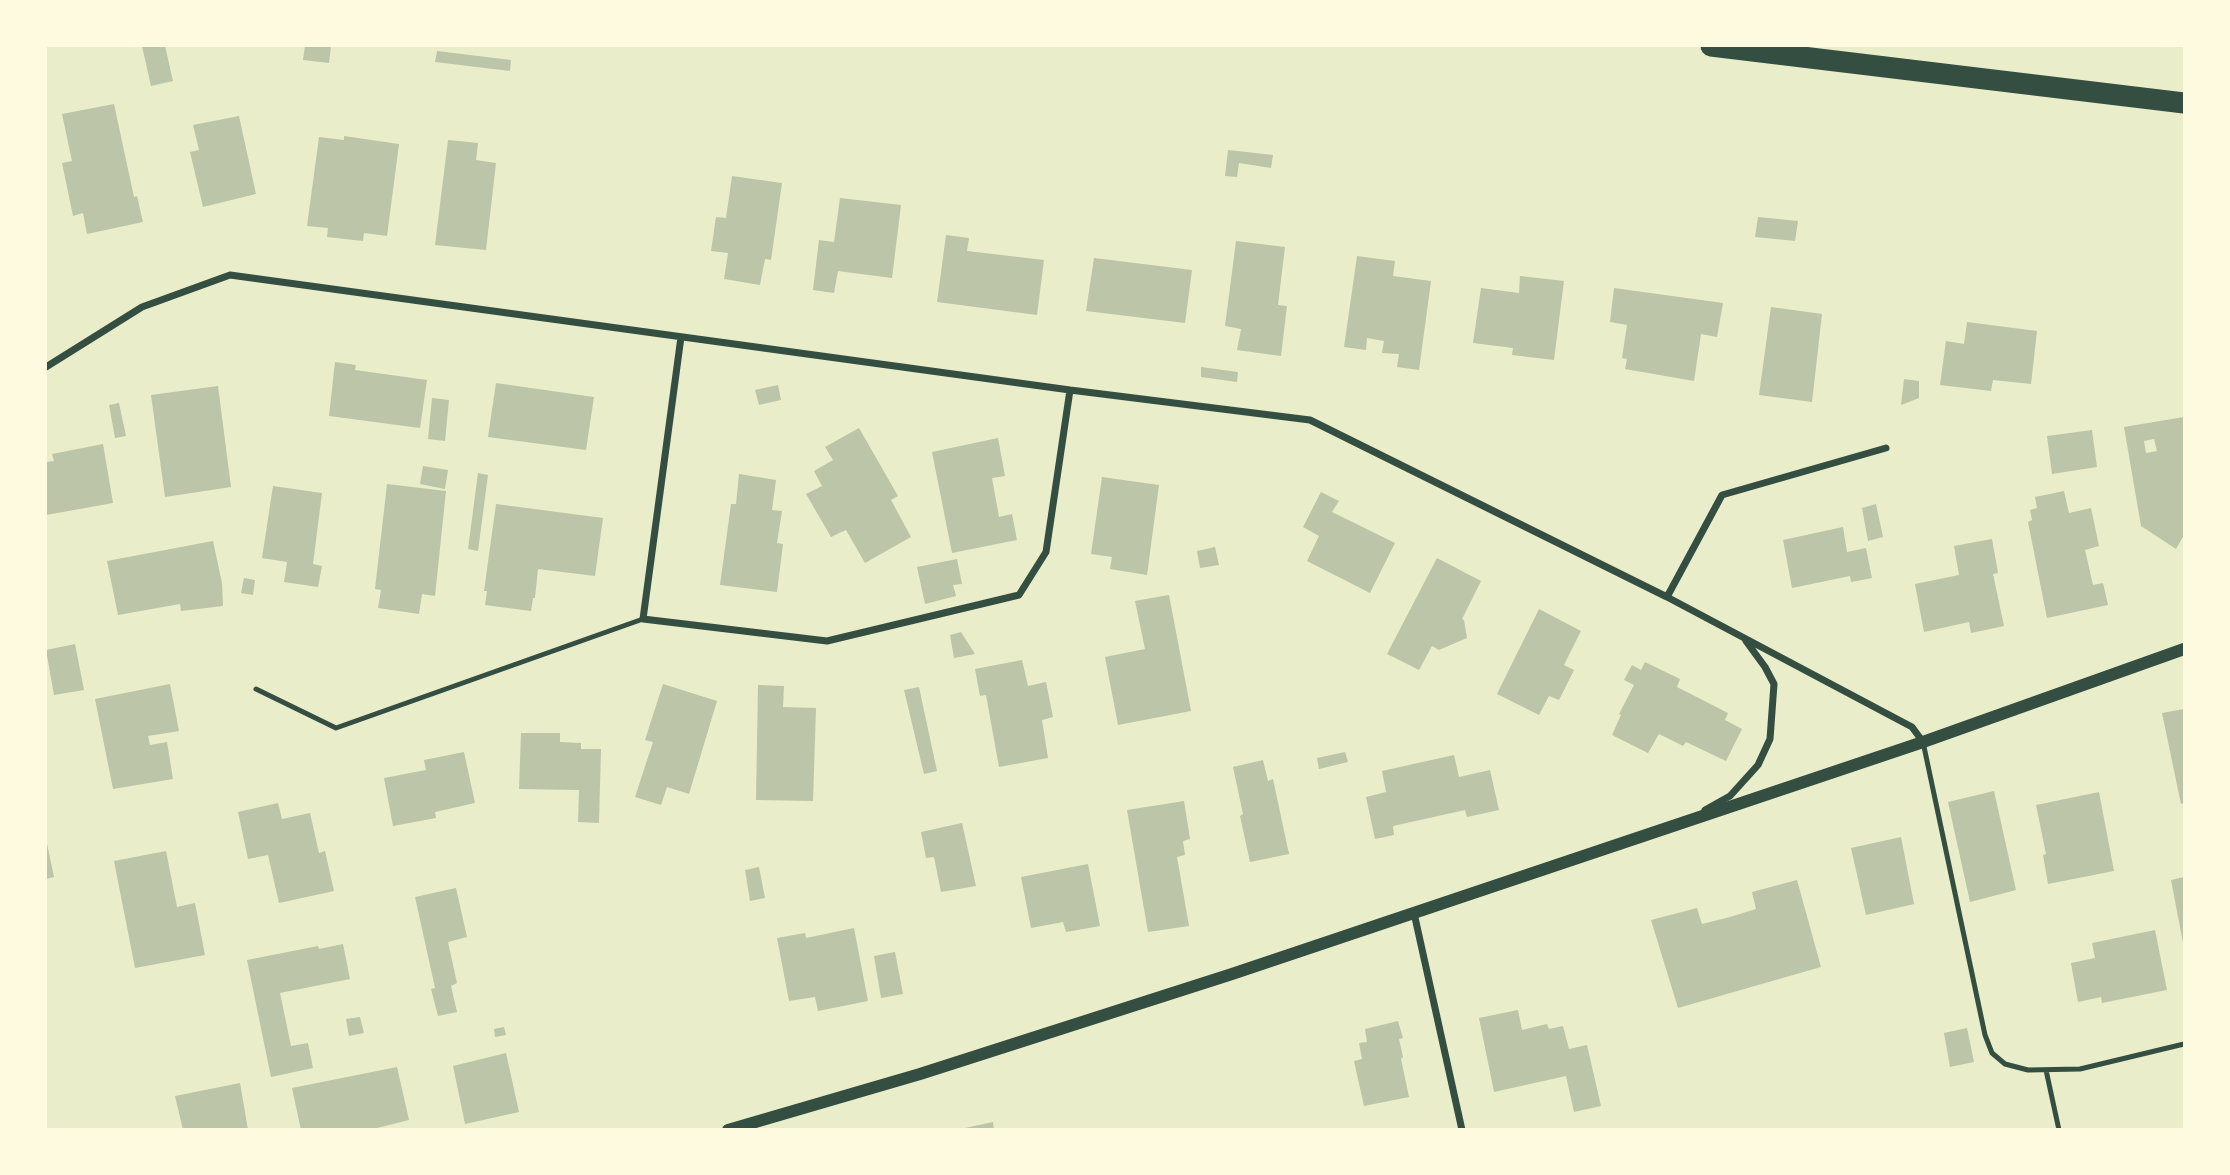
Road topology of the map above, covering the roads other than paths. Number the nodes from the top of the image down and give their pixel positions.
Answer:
1 (1711, 46) edge
2 (2185, 103) edge
3 (681, 337) junction
4 (46, 367) edge
5 (1070, 390) junction
6 (1886, 448) dead end
7 (1667, 597) junction
8 (643, 619) junction
9 (1743, 638) junction
10 (2185, 649) edge
11 (256, 689) dead end
12 (1923, 742) junction
13 (1684, 822) junction
14 (1414, 913) junction
15 (2185, 1044) edge
16 (2046, 1070) junction
17 (728, 1129) edge
18 (1462, 1129) edge
19 (2059, 1129) edge

1 - 2 highway
3 - 4 street
3 - 5 street
3 - 8 street
5 - 7 street
5 - 8 street
6 - 7 street
7 - 9 street
8 - 11 lane
9 - 12 street
9 - 13 street
10 - 12 street
12 - 13 street
12 - 16 lane
13 - 14 street
14 - 17 street
14 - 18 street
15 - 16 lane
16 - 19 lane

